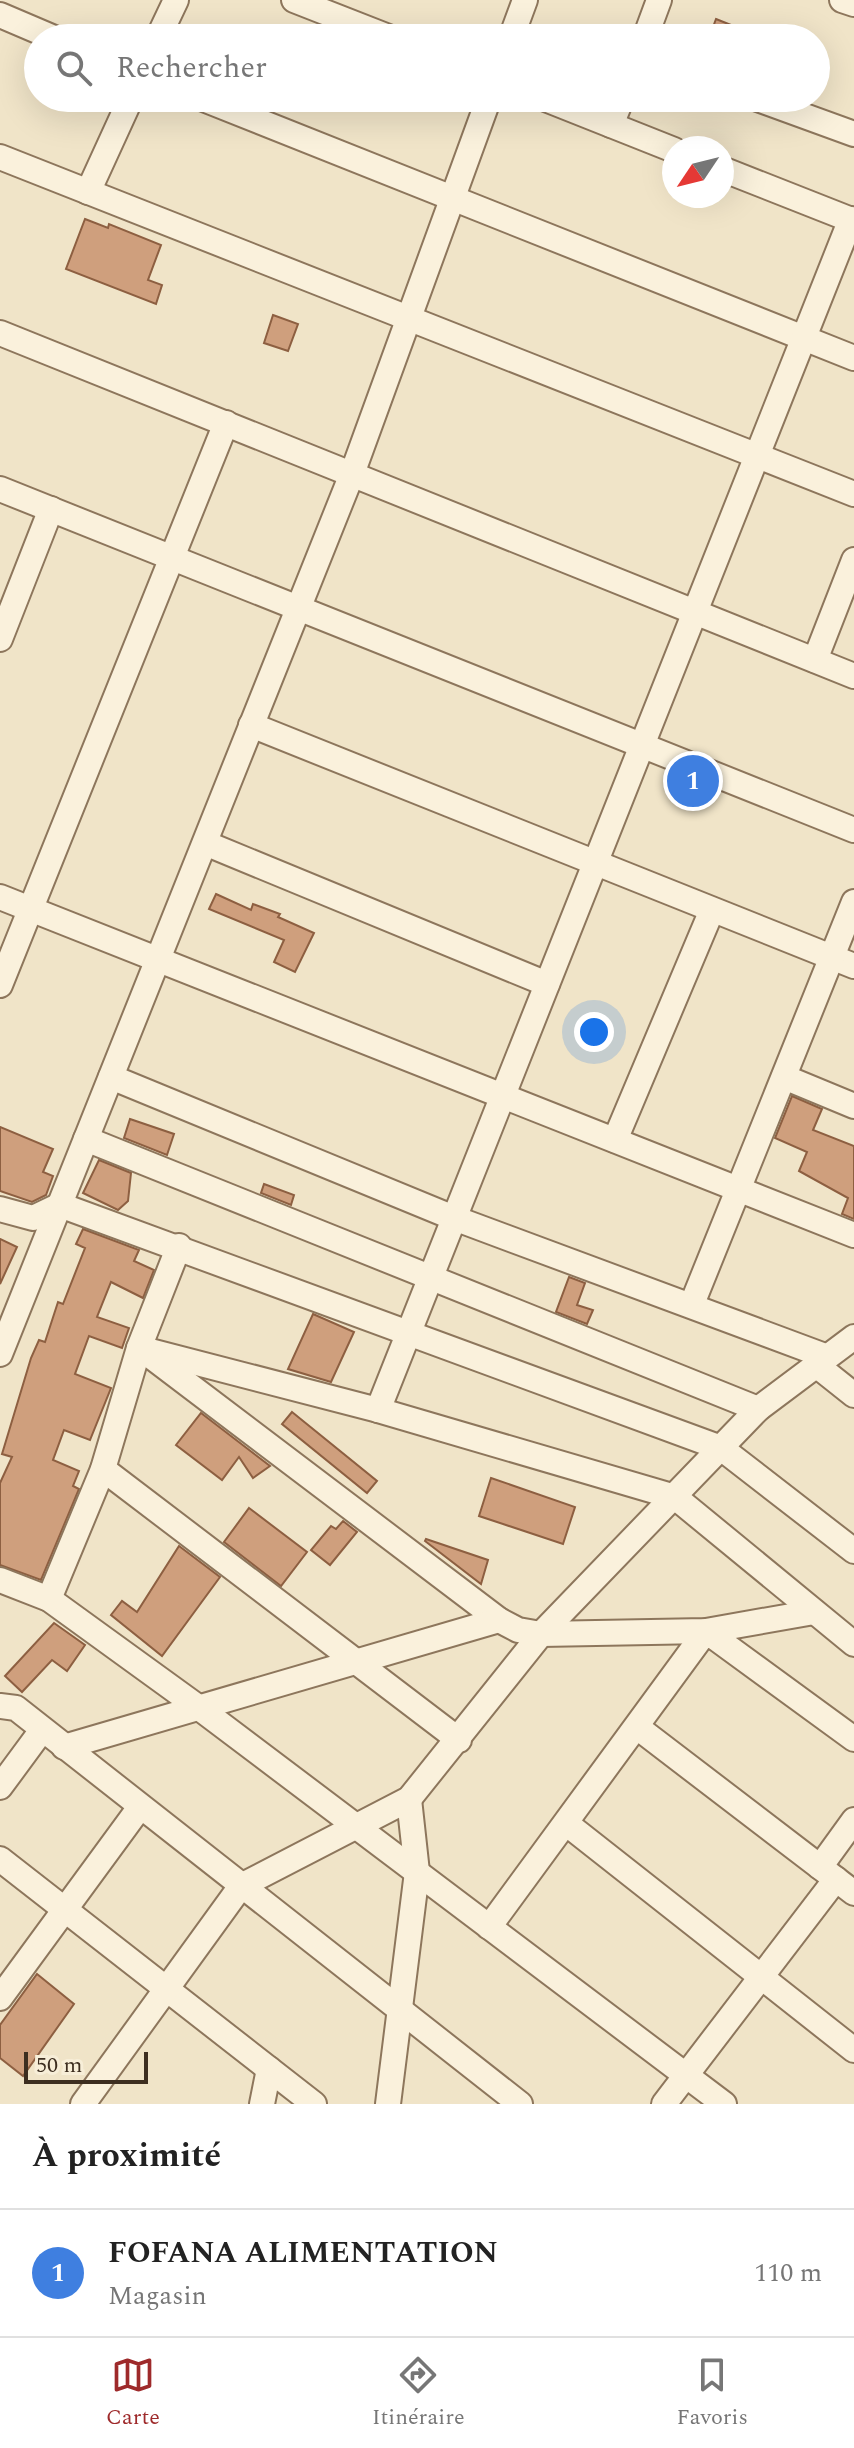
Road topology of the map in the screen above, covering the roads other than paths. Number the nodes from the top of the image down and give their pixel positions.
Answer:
1 (176, 0) edge
2 (294, 0) edge
3 (525, 0) edge
4 (659, 0) edge
5 (842, 0) edge
6 (854, 4) edge
7 (324, 6) edge
8 (0, 15) edge
9 (165, 24) edge
10 (362, 24) edge
11 (516, 24) edge
12 (650, 24) edge
13 (24, 25) edge
14 (125, 112) edge
15 (236, 112) edge
16 (484, 112) edge
17 (578, 112) edge
18 (616, 112) edge
19 (794, 112) edge
20 (611, 125) junction
21 (854, 134) edge
22 (662, 145) edge
23 (0, 157) edge
24 (734, 174) edge
25 (88, 192) junction
26 (453, 198) junction
27 (852, 220) edge
28 (409, 319) junction
29 (0, 333) edge
30 (804, 337) junction
31 (854, 358) edge
32 (226, 423) junction
33 (757, 456) junction
34 (352, 474) junction
35 (0, 489) edge
36 (854, 494) edge
37 (51, 509) junction
38 (172, 558) junction
39 (854, 560) edge
40 (298, 609) junction
41 (695, 612) junction
42 (1, 632) edge
43 (815, 660) junction
44 (854, 676) edge
45 (251, 725) junction
46 (642, 745) junction
47 (854, 830) edge
48 (205, 843) junction
49 (595, 863) junction
50 (0, 897) edge
51 (854, 902) edge
52 (31, 909) junction
53 (712, 910) junction
54 (158, 959) junction
55 (843, 962) edge
56 (547, 984) junction
57 (0, 985) edge
58 (111, 1077) junction
59 (784, 1077) junction
60 (503, 1096) junction
61 (854, 1106) edge
62 (86, 1139) junction
63 (615, 1140) junction
64 (738, 1190) junction
65 (60, 1205) junction
66 (0, 1209) edge
67 (454, 1218) junction
68 (854, 1235) edge
69 (179, 1246) junction
70 (430, 1280) junction
71 (692, 1304) junction
72 (409, 1331) junction
73 (854, 1337) edge
74 (139, 1348) junction
75 (0, 1354) edge
76 (820, 1360) junction
77 (854, 1395) edge
78 (758, 1409) junction
79 (378, 1410) junction
80 (721, 1448) junction
81 (103, 1469) junction
82 (675, 1497) junction
83 (854, 1551) edge
84 (3, 1585) edge
85 (49, 1599) junction
86 (814, 1612) junction
87 (499, 1620) junction
88 (706, 1631) junction
89 (541, 1634) junction
90 (854, 1644) edge
91 (355, 1661) junction
92 (0, 1706) edge
93 (198, 1707) junction
94 (637, 1727) junction
95 (42, 1730) junction
96 (854, 1739) edge
97 (459, 1740) junction
98 (64, 1747) junction
99 (0, 1787) edge
100 (409, 1799) junction
101 (140, 1807) junction
102 (854, 1820) edge
103 (567, 1824) junction
104 (356, 1826) junction
105 (0, 1859) edge
106 (417, 1872) junction
107 (836, 1880) edge
108 (241, 1886) junction
109 (65, 1909) junction
110 (489, 1927) junction
111 (761, 1977) junction
112 (167, 1989) junction
113 (0, 1998) edge
114 (402, 2012) junction
115 (854, 2050) edge
116 (269, 2069) junction
117 (686, 2075) junction
118 (83, 2104) edge
119 (262, 2104) edge
120 (314, 2104) edge
121 (388, 2104) edge
122 (520, 2104) edge
123 (664, 2104) edge
124 (724, 2104) edge

1 - 9 street
2 - 7 street
3 - 11 street
4 - 12 street
5 - 6 street
7 - 10 street
8 - 13 street
14 - 25 street
15 - 26 street
16 - 26 street
17 - 20 street
18 - 20 street
19 - 21 street
20 - 22 street
23 - 25 street
24 - 27 street
25 - 28 street
26 - 28 street
26 - 30 street
27 - 30 street
28 - 33 street
28 - 34 street
29 - 32 street
30 - 31 street
30 - 33 street
32 - 34 street
32 - 38 street
33 - 36 street
33 - 41 street
34 - 40 street
34 - 41 street
35 - 37 street
37 - 38 street
37 - 42 street
38 - 40 street
38 - 52 street
39 - 43 street
40 - 45 street
40 - 46 street
41 - 43 street
41 - 46 street
43 - 44 street
45 - 48 street
45 - 49 street
46 - 47 street
46 - 49 street
48 - 54 street
48 - 56 street
49 - 53 street
49 - 56 street
50 - 52 street
51 - 55 street
52 - 54 street
52 - 57 street
53 - 55 street
53 - 63 street
54 - 58 street
54 - 60 street
55 - 59 street
56 - 60 street
58 - 62 street
58 - 67 street
59 - 61 street
59 - 64 street
60 - 63 street
60 - 67 street
62 - 65 street
62 - 70 street
63 - 64 street
64 - 68 street
64 - 71 street
65 - 66 street
65 - 69 street
65 - 75 street
67 - 70 street
67 - 71 street
69 - 72 street
69 - 74 street
70 - 72 street
70 - 78 street
71 - 76 street
72 - 79 street
72 - 80 street
73 - 76 street
74 - 79 street
74 - 81 street
74 - 87 street
76 - 77 street
76 - 78 street
78 - 80 street
79 - 82 street
80 - 82 street
80 - 83 street
81 - 85 street
81 - 91 street
82 - 86 street
82 - 89 street
84 - 85 street
85 - 93 street
86 - 88 street
86 - 90 street
87 - 89 street
87 - 91 street
88 - 89 street
88 - 94 street
88 - 96 street
89 - 97 street
91 - 93 street
91 - 97 street
92 - 95 street
93 - 98 street
93 - 104 street
94 - 103 street
94 - 107 street
95 - 98 street
95 - 99 street
97 - 100 street
98 - 101 street
100 - 104 street
100 - 106 street
101 - 108 street
101 - 109 street
102 - 107 street
103 - 110 street
103 - 111 street
104 - 106 street
104 - 108 street
105 - 109 street
106 - 110 street
106 - 114 street
107 - 111 street
108 - 112 street
108 - 114 street
109 - 112 street
109 - 113 street
110 - 117 street
111 - 115 street
111 - 117 street
112 - 116 street
112 - 118 street
114 - 121 street
114 - 122 street
116 - 119 street
116 - 120 street
117 - 123 street
117 - 124 street

